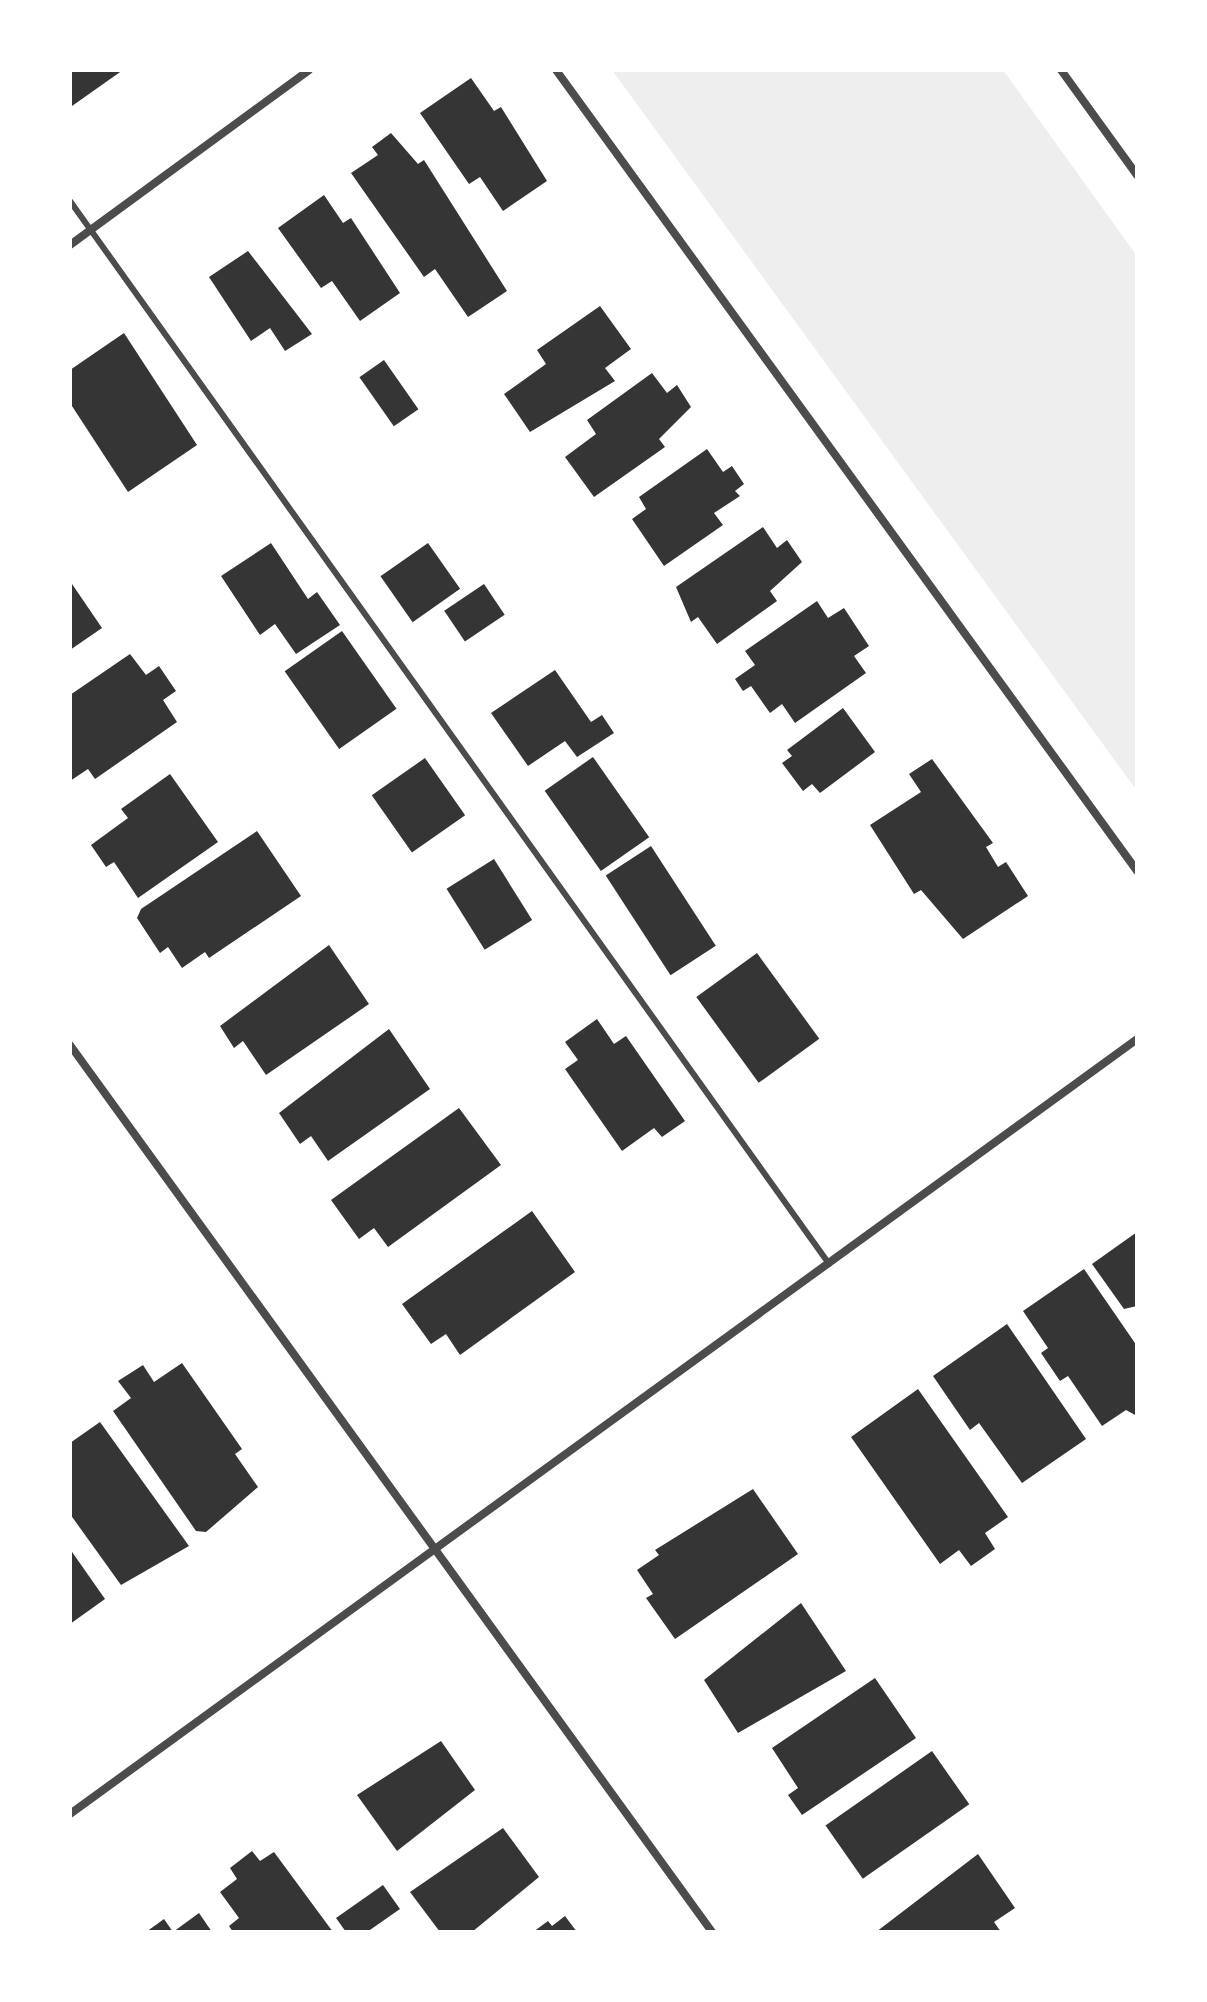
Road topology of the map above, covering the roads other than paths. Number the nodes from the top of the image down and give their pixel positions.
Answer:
1 (309, 70) edge
2 (556, 70) edge
3 (1061, 70) edge
4 (1137, 175) edge
5 (70, 201) edge
6 (91, 230) junction
7 (70, 245) edge
8 (1137, 871) edge
9 (1137, 1039) edge
10 (70, 1045) edge
11 (829, 1264) junction
12 (434, 1549) junction
13 (70, 1814) edge
14 (712, 1932) edge

1 - 6 street
2 - 8 street
3 - 4 street
5 - 6 lane
6 - 7 street
6 - 11 lane
9 - 11 street
10 - 12 street
11 - 12 street
12 - 13 street
12 - 14 street

